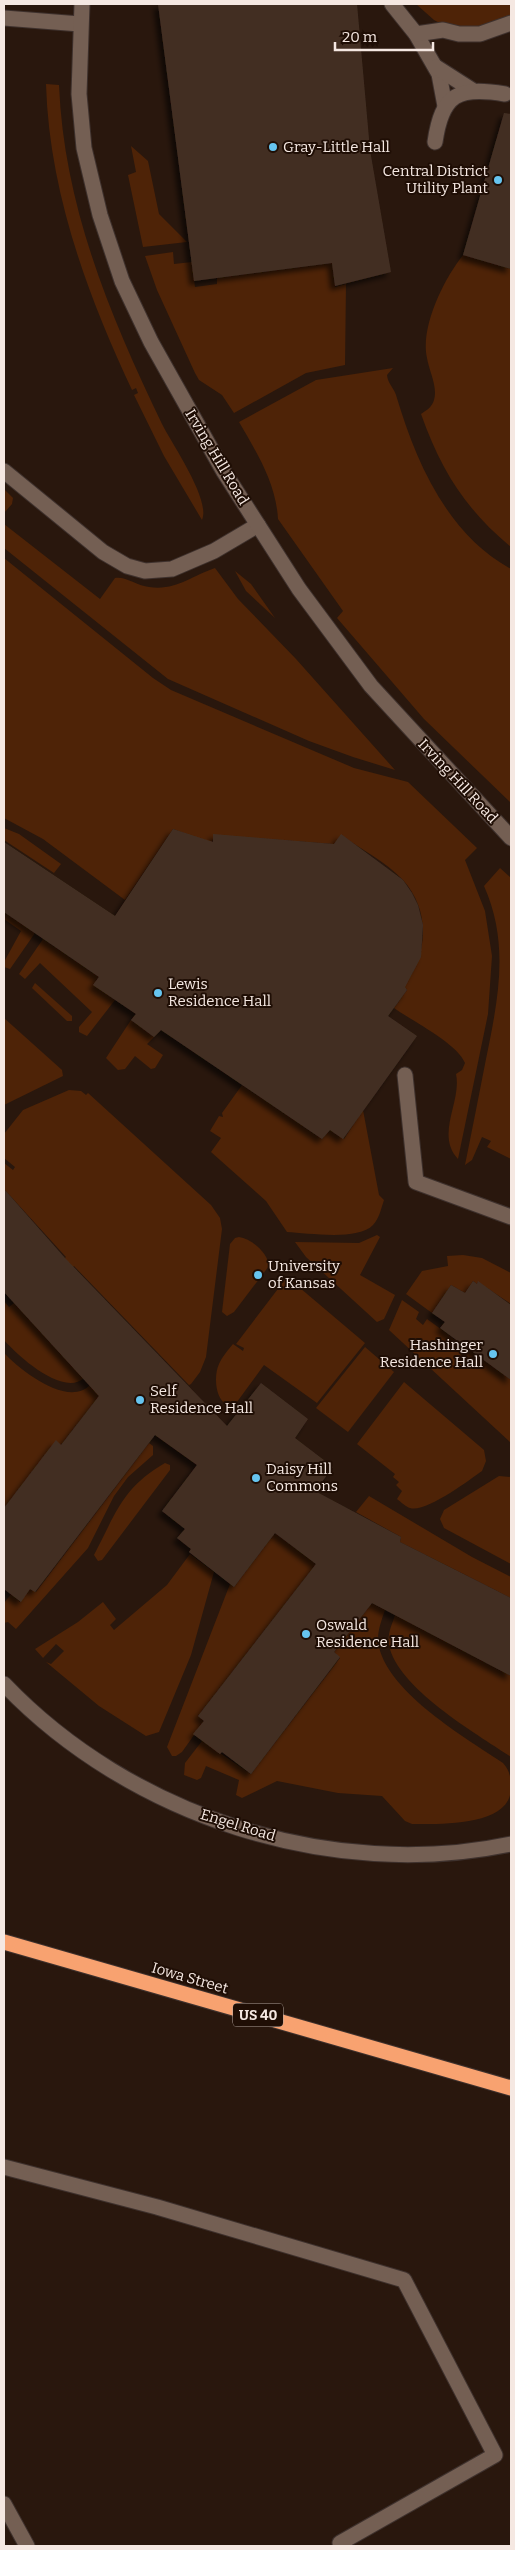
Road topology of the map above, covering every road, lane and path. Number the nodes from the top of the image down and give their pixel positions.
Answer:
1 (82, 4) edge
2 (392, 4) edge
3 (4, 18) edge
4 (511, 23) edge
5 (80, 24) junction
6 (416, 34) junction
7 (436, 67) junction
8 (472, 90) junction
9 (505, 94) dead end
10 (445, 106) junction
11 (435, 142) dead end
12 (4, 471) edge
13 (258, 525) junction
14 (511, 838) edge
15 (405, 1075) dead end
16 (511, 1217) edge
17 (4, 1684) edge
18 (511, 1844) edge
19 (4, 1942) edge
20 (511, 2088) edge
21 (4, 2167) edge
22 (4, 2504) edge
23 (27, 2546) edge
24 (342, 2546) edge

1 - 5 street, Irving Hill Road
2 - 6 street
3 - 5 street
4 - 6 street
5 - 13 street, Irving Hill Road
6 - 7 street
7 - 8 street
7 - 10 street
8 - 9 street
8 - 10 street
10 - 11 street
12 - 13 street
13 - 14 street, Irving Hill Road
15 - 16 street
17 - 18 street, Engel Road
19 - 20 highway, Iowa Street / US 40
21 - 24 street
22 - 23 street

